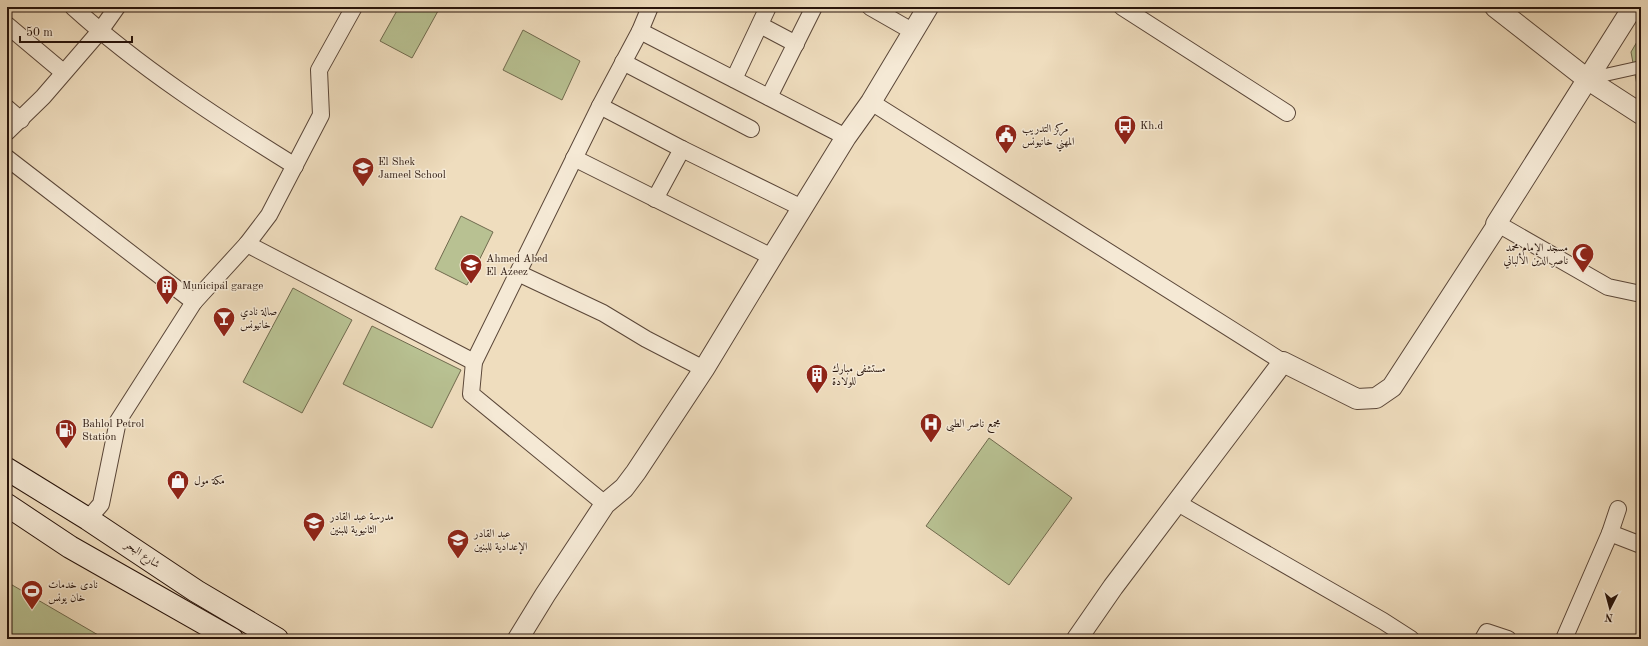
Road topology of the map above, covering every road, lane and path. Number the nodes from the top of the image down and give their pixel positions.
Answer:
1 (73, 7) edge
2 (117, 7) edge
3 (354, 7) edge
4 (650, 7) edge
5 (768, 7) edge
6 (814, 7) edge
7 (870, 7) edge
8 (928, 7) edge
9 (1122, 7) edge
10 (1495, 7) edge
11 (1633, 7) edge
12 (7, 25) edge
13 (760, 25) junction
14 (100, 31) junction
15 (640, 31) junction
16 (912, 31) junction
17 (796, 44) junction
18 (623, 62) junction
19 (1641, 67) edge
20 (63, 72) junction
21 (734, 79) junction
22 (1587, 79) junction
23 (769, 97) junction
24 (871, 102) junction
25 (600, 106) junction
26 (7, 108) edge
27 (1287, 113) dead end
28 (1641, 114) edge
29 (20, 120) junction
30 (751, 129) dead end
31 (7, 132) edge
32 (846, 137) junction
33 (682, 149) junction
34 (7, 158) edge
35 (574, 158) junction
36 (295, 166) junction
37 (656, 199) junction
38 (802, 208) junction
39 (1498, 224) junction
40 (247, 244) junction
41 (772, 257) junction
42 (518, 273) junction
43 (1641, 294) edge
44 (194, 302) junction
45 (474, 362) junction
46 (1282, 362) junction
47 (704, 370) junction
48 (7, 469) edge
49 (1176, 502) junction
50 (605, 504) junction
51 (7, 505) edge
52 (1618, 509) dead end
53 (88, 519) junction
54 (1610, 533) junction
55 (1641, 545) edge
56 (70, 547) junction
57 (232, 639) edge
58 (277, 639) edge
59 (518, 639) edge
60 (1076, 639) edge
61 (1411, 639) edge
62 (1483, 639) edge
63 (1508, 639) edge
64 (1564, 639) edge

1 - 14 street
2 - 14 street
3 - 36 street
4 - 15 street
5 - 13 street
6 - 17 street
7 - 16 street
8 - 16 street
9 - 27 street
10 - 22 street
11 - 22 street
12 - 20 street
13 - 17 street
13 - 21 street
14 - 20 street
14 - 36 street
15 - 18 street
15 - 21 street
16 - 24 street
17 - 23 street
18 - 25 street
18 - 30 street
19 - 22 street
20 - 29 street
21 - 23 street
22 - 28 street
22 - 39 street
23 - 32 street
24 - 32 street
24 - 46 street
25 - 33 street
25 - 35 street
26 - 29 street
29 - 31 street
32 - 38 street
33 - 37 street
33 - 38 street
34 - 44 street
35 - 37 street
35 - 42 street
36 - 40 street
37 - 41 street
38 - 41 street
39 - 43 street
39 - 46 street
40 - 44 street
40 - 45 street
41 - 47 street
42 - 45 street
42 - 47 street
44 - 53 street
45 - 50 street
46 - 49 street
47 - 50 street
48 - 53 main road, شارع البحر
49 - 60 street
49 - 61 street
50 - 59 street
51 - 56 main road
52 - 54 street
53 - 56 main road
53 - 58 main road, شارع البحر
54 - 55 street
54 - 64 street
56 - 57 main road
62 - 63 street

